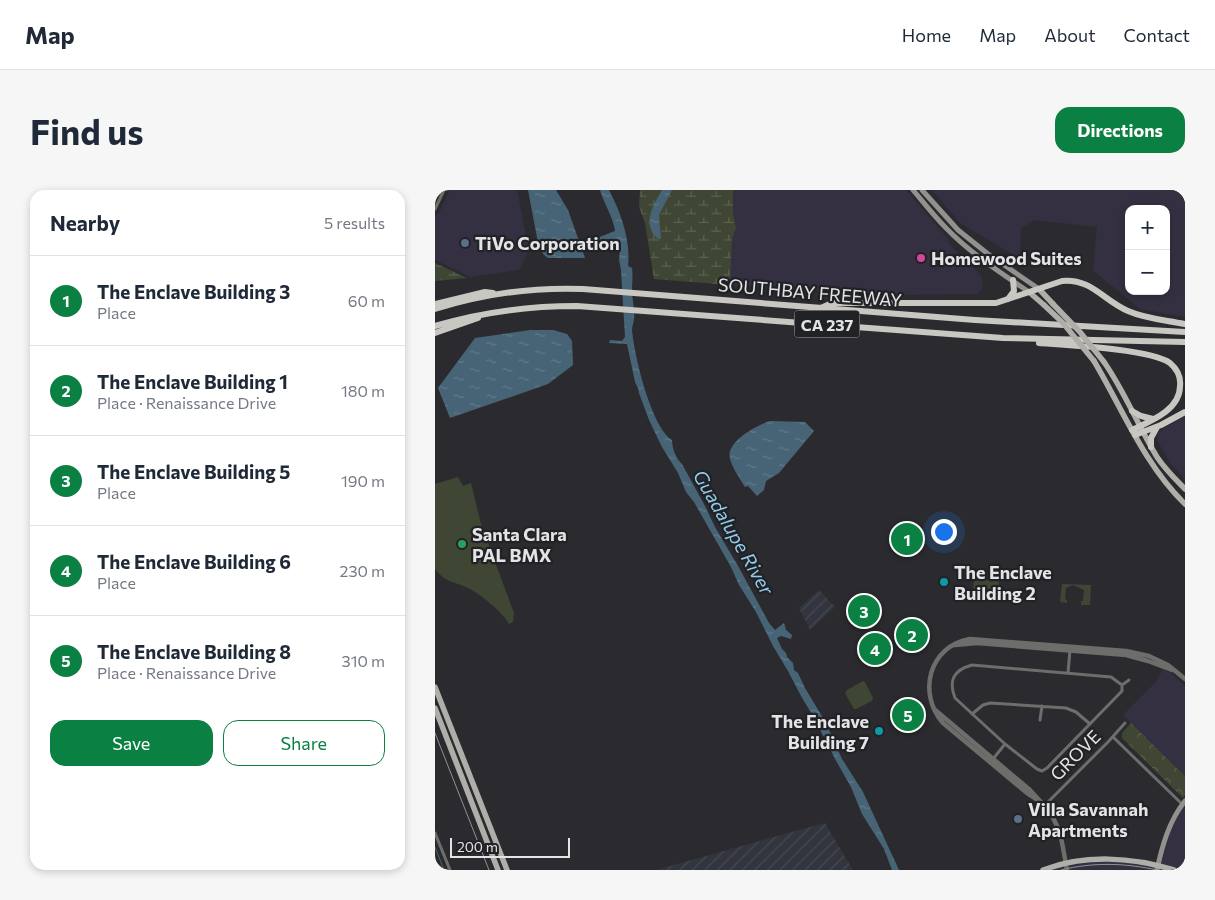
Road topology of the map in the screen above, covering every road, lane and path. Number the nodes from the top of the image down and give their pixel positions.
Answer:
1 (444, 190) edge
2 (913, 190) edge
3 (922, 190) edge
4 (435, 209) edge
5 (1013, 280) junction
6 (1039, 289) junction
7 (1029, 292) junction
8 (501, 294) junction
9 (1005, 301) junction
10 (435, 304) edge
11 (821, 308) junction
12 (435, 309) edge
13 (503, 310) junction
14 (1185, 324) edge
15 (435, 326) edge
16 (1185, 332) edge
17 (435, 333) edge
18 (1003, 338) junction
19 (1185, 342) edge
20 (1133, 410) junction
21 (1185, 412) edge
22 (1153, 419) junction
23 (1157, 426) junction
24 (1141, 429) junction
25 (1134, 433) junction
26 (1151, 447) junction
27 (1185, 489) edge
28 (1185, 504) edge
29 (1070, 649) junction
30 (1068, 673) junction
31 (1185, 679) edge
32 (1129, 680) dead end
33 (1122, 685) junction
34 (435, 687) edge
35 (1041, 706) junction
36 (435, 708) edge
37 (973, 714) junction
38 (1040, 720) dead end
39 (1125, 723) dead end
40 (1090, 724) junction
41 (1113, 737) junction
42 (1005, 744) junction
43 (991, 760) junction
44 (1184, 803) edge
45 (1043, 804) junction
46 (435, 833) edge
47 (1067, 867) edge
48 (1158, 868) edge
49 (450, 870) edge
50 (498, 870) edge
51 (507, 870) edge
52 (1043, 870) edge
53 (1174, 870) edge

1 - 4 street
2 - 5 main road
3 - 6 main road
5 - 7 main road
5 - 9 highway
6 - 7 highway
6 - 14 highway
6 - 20 main road, bridge
7 - 9 highway
7 - 25 main road, bridge
8 - 10 highway
8 - 11 highway, SOUTHBAY FREEWAY / CA 237
8 - 12 highway, SOUTHBAY FREEWAY / CA 237
9 - 11 highway
11 - 16 highway, SOUTHBAY FREEWAY / CA 237
13 - 15 highway, SOUTHBAY FREEWAY / CA 237
13 - 17 highway
13 - 18 highway, SOUTHBAY FREEWAY / CA 237
18 - 19 highway, SOUTHBAY FREEWAY / CA 237
18 - 22 highway
20 - 22 highway
20 - 24 main road
21 - 23 highway
22 - 24 highway
23 - 24 highway
23 - 26 highway
24 - 25 highway
24 - 26 main road
25 - 28 main road
26 - 27 main road
29 - 30 street
29 - 31 street
29 - 43 street
30 - 33 street
30 - 37 street
32 - 33 street
33 - 40 street
34 - 51 main road
35 - 37 street
35 - 38 street
35 - 40 street
36 - 50 main road
37 - 42 street
39 - 41 street, GROVE
40 - 42 street
41 - 44 street
41 - 45 street, GROVE
42 - 43 street
43 - 45 street
44 - 48 main road
45 - 47 street
46 - 49 street
47 - 48 main road
47 - 52 main road
48 - 53 main road

